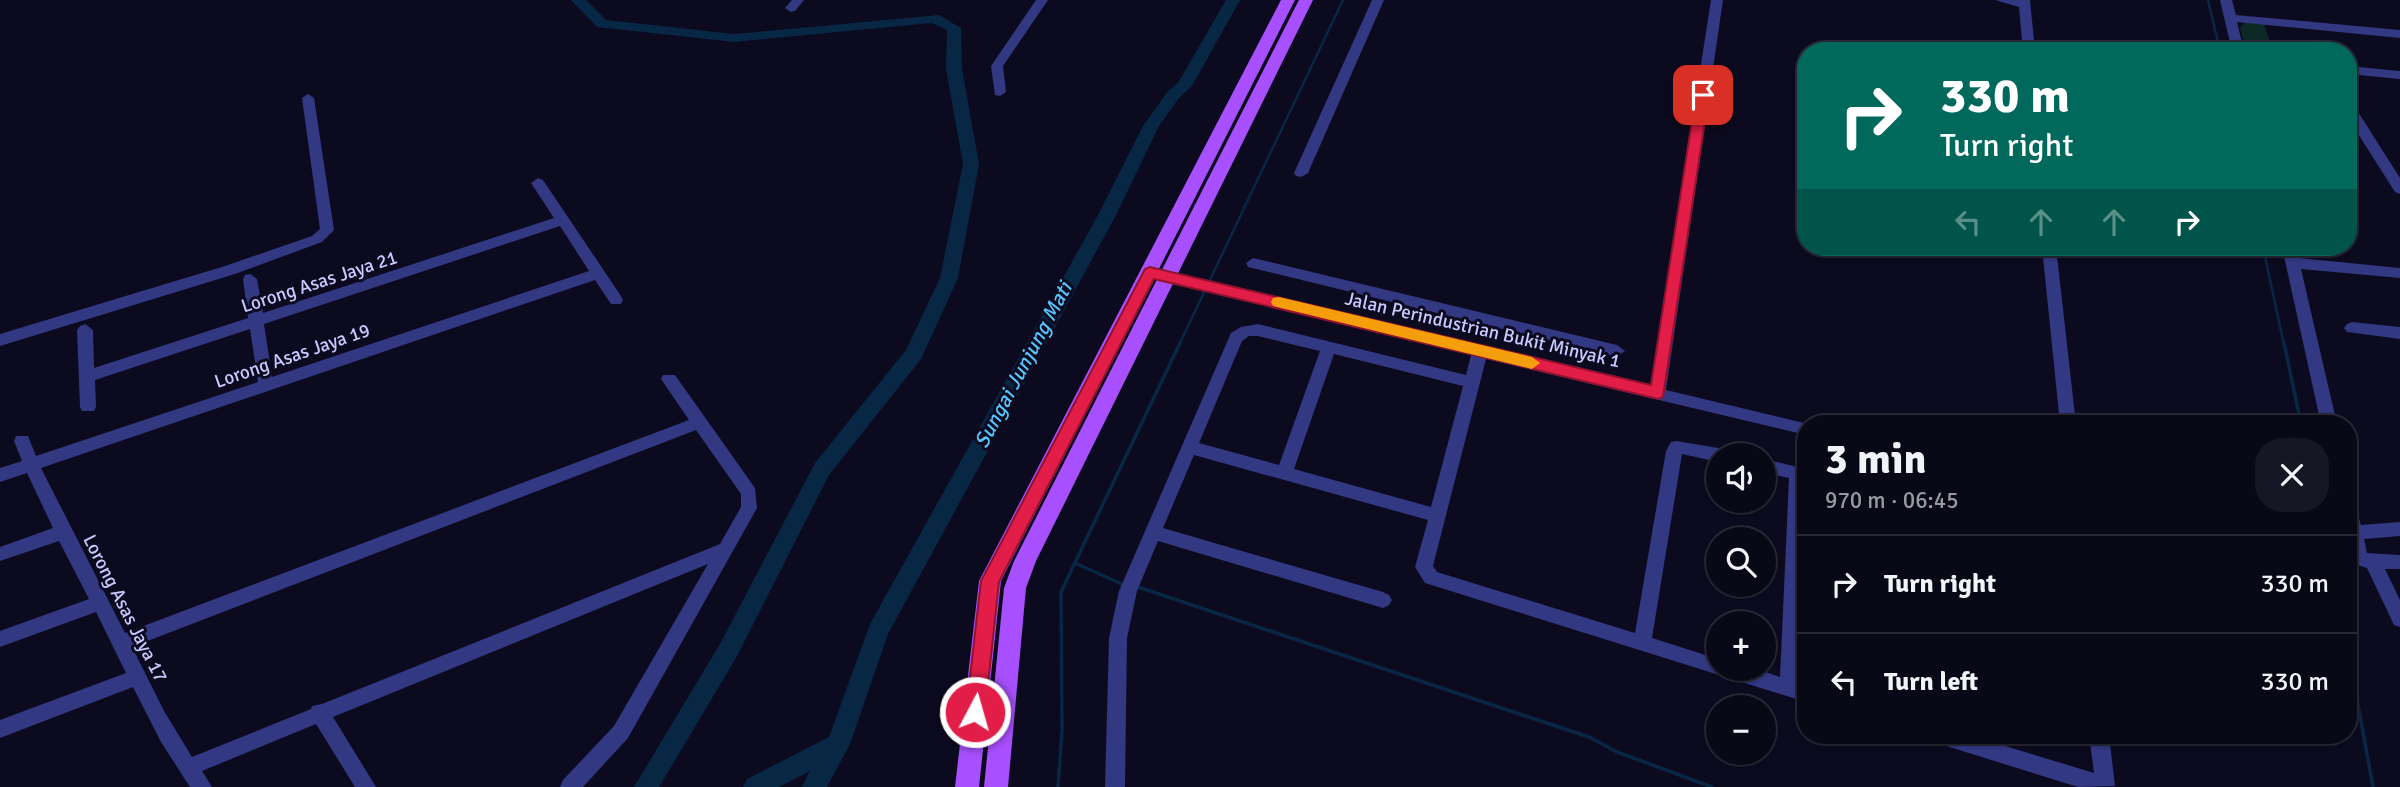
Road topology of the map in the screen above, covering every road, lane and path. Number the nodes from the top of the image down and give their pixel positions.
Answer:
1 (1042, 0) edge
2 (1288, 0) edge
3 (1306, 0) edge
4 (1717, 0) edge
5 (2001, 0) edge
6 (2226, 0) edge
7 (1374, 1) edge
8 (2024, 2) edge
9 (2230, 18) junction
10 (2400, 34) edge
11 (2028, 42) edge
12 (2236, 42) edge
13 (2357, 71) edge
14 (2400, 75) edge
15 (1000, 92) dead end
16 (308, 98) dead end
17 (2357, 121) edge
18 (1301, 173) dead end
19 (538, 183) dead end
20 (2400, 189) edge
21 (1181, 211) junction
22 (563, 220) junction
23 (2050, 256) edge
24 (2291, 256) edge
25 (1253, 263) dead end
26 (2293, 263) junction
27 (598, 273) junction
28 (2400, 273) edge
29 (1159, 275) junction
30 (250, 279) dead end
31 (616, 300) dead end
32 (1413, 318) junction
33 (1125, 320) junction
34 (257, 323) junction
35 (2352, 328) dead end
36 (85, 330) dead end
37 (2400, 333) edge
38 (0, 340) edge
39 (1329, 348) junction
40 (1480, 351) junction
41 (1617, 351) dead end
42 (86, 377) junction
43 (669, 379) dead end
44 (1472, 382) junction
45 (266, 386) junction
46 (1658, 393) junction
47 (88, 407) dead end
48 (2067, 415) edge
49 (2327, 415) edge
50 (698, 423) junction
51 (1797, 427) edge
52 (22, 441) dead end
53 (1189, 447) junction
54 (1706, 453) edge
55 (31, 465) junction
56 (1776, 469) edge
57 (1284, 473) junction
58 (1797, 474) edge
59 (0, 475) edge
60 (1437, 516) junction
61 (2400, 529) edge
62 (63, 532) junction
63 (1153, 532) junction
64 (2357, 533) edge
65 (725, 549) junction
66 (0, 554) edge
67 (2360, 559) edge
68 (2400, 562) edge
69 (1383, 600) dead end
70 (100, 603) junction
71 (2400, 619) edge
72 (0, 639) edge
73 (121, 643) junction
74 (1642, 643) junction
75 (1706, 663) edge
76 (137, 677) junction
77 (1766, 681) edge
78 (1797, 691) edge
79 (319, 712) junction
80 (0, 729) edge
81 (1971, 744) edge
82 (2100, 744) edge
83 (187, 768) junction
84 (2105, 786) edge
85 (202, 787) edge
86 (366, 787) edge
87 (570, 787) edge
88 (967, 787) edge
89 (996, 787) edge
90 (1115, 787) edge

1 - 15 street
2 - 21 main road
3 - 29 main road
4 - 46 street
5 - 8 street
6 - 9 street
7 - 18 street
8 - 11 street
9 - 10 street
9 - 12 street
13 - 14 street
16 - 38 street
17 - 20 street
19 - 22 street
21 - 29 main road
21 - 33 main road
22 - 27 street
22 - 34 street, Lorong Asas Jaya 21
23 - 48 street
24 - 26 street
25 - 32 street, Jalan Perindustrian Bukit Minyak 1
26 - 28 street
26 - 49 street
27 - 31 street
27 - 45 street, Lorong Asas Jaya 19
29 - 32 street, Jalan Perindustrian Bukit Minyak 1
29 - 33 main road
29 - 89 main road
30 - 34 street
32 - 40 street, Jalan Perindustrian Bukit Minyak 1
32 - 41 street, Jalan Perindustrian Bukit Minyak 1
33 - 88 main road
34 - 42 street, Lorong Asas Jaya 21
34 - 45 street
35 - 37 street
36 - 42 street
39 - 44 street
39 - 53 street
39 - 57 street
40 - 44 street
40 - 46 street, Jalan Perindustrian Bukit Minyak 1
42 - 47 street
43 - 50 street
44 - 60 street
45 - 55 street, Lorong Asas Jaya 19
46 - 51 street, Jalan Perindustrian Bukit Minyak 1
50 - 65 street
50 - 73 street
52 - 55 street, Lorong Asas Jaya 17
53 - 57 street
53 - 63 street
54 - 74 street
55 - 59 street, Lorong Asas Jaya 19
55 - 62 street, Lorong Asas Jaya 17
56 - 58 street
57 - 60 street
60 - 74 street
61 - 64 street
62 - 66 street
62 - 70 street, Lorong Asas Jaya 17
63 - 69 street
63 - 90 street
65 - 79 street
65 - 87 street
67 - 68 street
67 - 71 street
70 - 72 street
70 - 73 street, Lorong Asas Jaya 17
73 - 76 street, Lorong Asas Jaya 17
74 - 75 street
76 - 80 street
76 - 83 street, Lorong Asas Jaya 17
77 - 78 street
79 - 83 street
79 - 86 street
81 - 84 street
82 - 84 street
83 - 85 street, Lorong Asas Jaya 17

